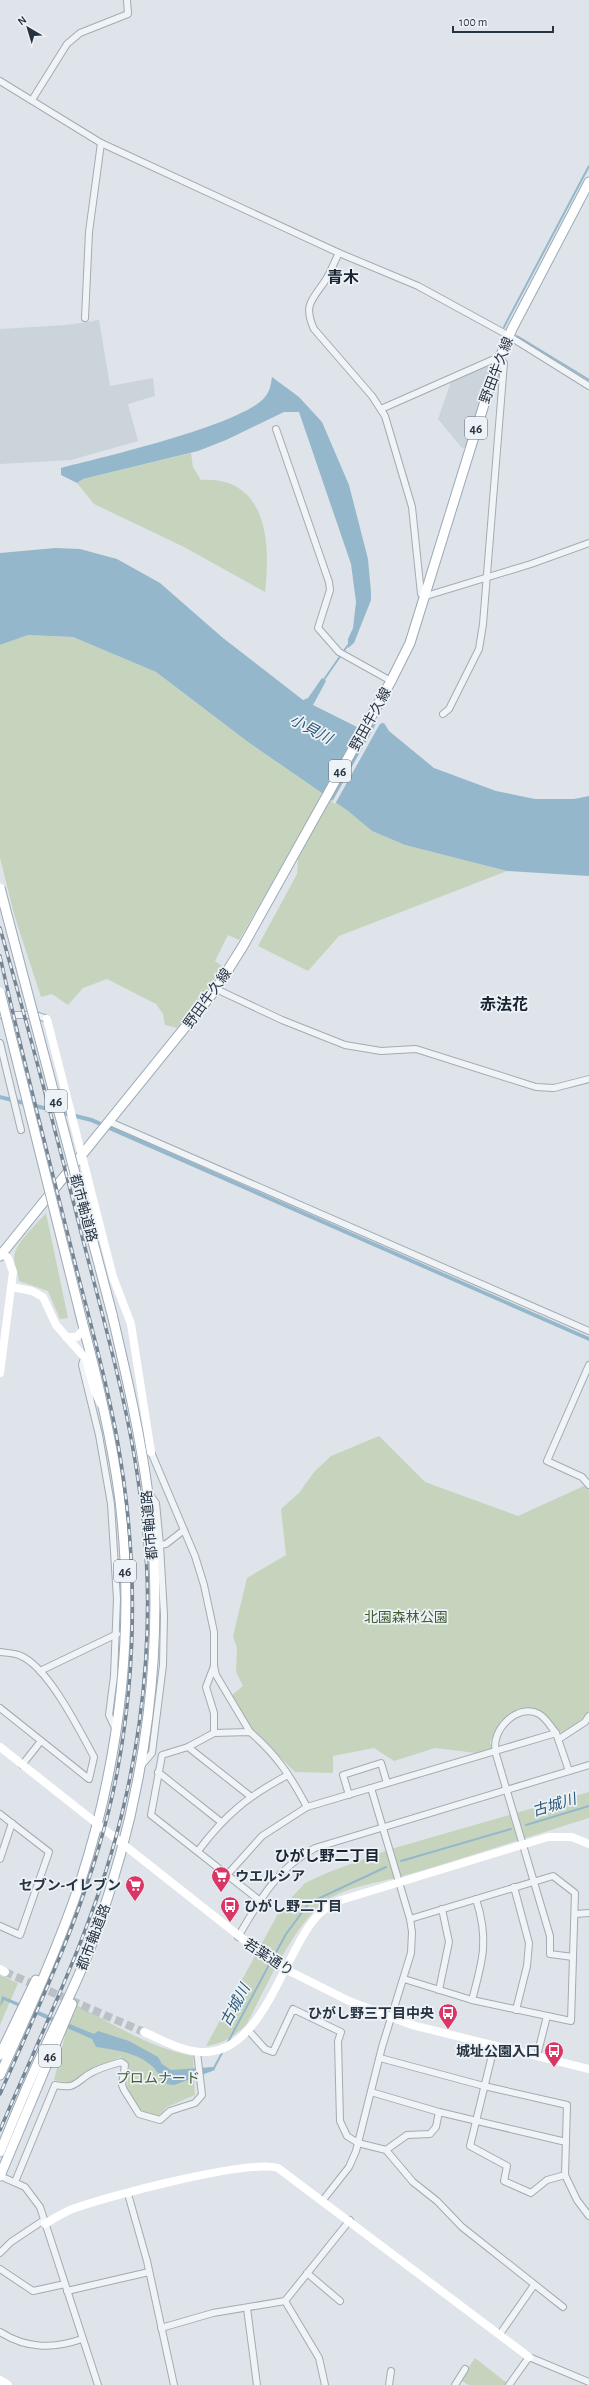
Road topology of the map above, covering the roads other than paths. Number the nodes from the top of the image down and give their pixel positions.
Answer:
1 (127, 0) edge
2 (0, 81) edge
3 (32, 100) junction
4 (101, 143) junction
5 (589, 182) edge
6 (339, 253) junction
7 (84, 318) dead end
8 (508, 337) junction
9 (499, 358) junction
10 (589, 386) edge
11 (381, 409) junction
12 (276, 428) dead end
13 (589, 543) edge
14 (486, 577) junction
15 (426, 596) junction
16 (389, 684) junction
17 (443, 714) dead end
18 (0, 888) edge
19 (216, 989) junction
20 (0, 992) edge
21 (0, 1015) edge
22 (47, 1019) joint
23 (0, 1043) edge
24 (589, 1079) edge
25 (110, 1122) junction
26 (21, 1130) dead end
27 (82, 1155) junction
28 (1, 1254) edge
29 (12, 1287) junction
30 (83, 1325) junction
31 (589, 1331) edge
32 (66, 1337) junction
33 (88, 1357) junction
34 (589, 1365) edge
35 (0, 1373) edge
36 (107, 1423) junction
37 (98, 1432) junction
38 (151, 1452) joint
39 (589, 1485) edge
40 (147, 1491) junction
41 (184, 1530) junction
42 (160, 1545) junction
43 (116, 1634) junction
44 (0, 1654) edge
45 (214, 1666) junction
46 (40, 1671) junction
47 (0, 1708) edge
48 (589, 1716) edge
49 (116, 1730) junction
50 (250, 1732) junction
51 (214, 1733) junction
52 (558, 1736) junction
53 (41, 1740) junction
54 (0, 1747) edge
55 (188, 1747) junction
56 (496, 1751) junction
57 (22, 1765) junction
58 (589, 1765) edge
59 (141, 1766) junction
60 (569, 1771) junction
61 (158, 1772) junction
62 (288, 1774) junction
63 (388, 1783) junction
64 (371, 1788) junction
65 (507, 1790) junction
66 (350, 1794) junction
67 (250, 1796) junction
68 (307, 1807) junction
69 (0, 1814) edge
70 (221, 1822) junction
71 (12, 1823) junction
72 (97, 1823) junction
73 (382, 1827) junction
74 (523, 1844) junction
75 (589, 1844) edge
76 (123, 1845) junction
77 (198, 1851) junction
78 (0, 1859) edge
79 (227, 1875) junction
80 (398, 1881) junction
81 (534, 1882) junction
82 (514, 1888) junction
83 (476, 1899) junction
84 (259, 1900) junction
85 (442, 1909) junction
86 (589, 1913) edge
87 (574, 1914) junction
88 (410, 1919) junction
89 (0, 1926) edge
90 (96, 1935) junction
91 (238, 1937) junction
92 (573, 1957) junction
93 (46, 1969) junction
94 (404, 1979) junction
95 (439, 1990) junction
96 (472, 2000) junction
97 (516, 2010) junction
98 (547, 2016) junction
99 (391, 2019) junction
100 (249, 2031) junction
101 (144, 2032) tunnel mouth
102 (494, 2046) junction
103 (197, 2052) junction
104 (0, 2055) edge
105 (537, 2056) junction
106 (380, 2058) junction
107 (589, 2069) edge
108 (0, 2075) edge
109 (484, 2086) junction
110 (371, 2092) junction
111 (439, 2112) junction
112 (476, 2120) junction
113 (566, 2142) junction
114 (358, 2143) junction
115 (386, 2150) junction
116 (0, 2152) edge
117 (565, 2175) junction
118 (0, 2176) edge
119 (15, 2182) junction
120 (128, 2194) junction
121 (323, 2200) junction
122 (589, 2216) edge
123 (350, 2220) junction
124 (45, 2222) junction
125 (0, 2253) edge
126 (0, 2269) edge
127 (149, 2272) junction
128 (307, 2273) junction
129 (65, 2284) junction
130 (534, 2285) junction
131 (67, 2291) junction
132 (286, 2301) junction
133 (340, 2301) dead end
134 (563, 2307) dead end
135 (247, 2308) junction
136 (161, 2328) junction
137 (0, 2332) edge
138 (500, 2334) junction
139 (82, 2339) junction
140 (529, 2357) junction
141 (465, 2369) dead end
142 (391, 2371) dead end
143 (0, 2380) edge
144 (589, 2382) edge
145 (8, 2385) edge
146 (98, 2385) edge
147 (174, 2385) edge
148 (257, 2385) edge
149 (326, 2385) edge
150 (389, 2385) edge
151 (454, 2385) edge
152 (509, 2385) edge

1 - 3 street
2 - 3 street
3 - 4 street
4 - 6 street
4 - 7 street
5 - 8 main road, 野田牛久線 / 46
6 - 8 street
6 - 11 street
8 - 9 main road, 野田牛久線 / 46
8 - 10 street
9 - 11 street
9 - 14 street
9 - 15 main road, 野田牛久線 / 46
11 - 15 street
12 - 16 street
13 - 14 street
14 - 15 street
14 - 17 street
15 - 16 main road, 野田牛久線 / 46
16 - 19 main road, 野田牛久線 / 46
18 - 40 main road, 都市軸道路 / 46, bridge
19 - 24 street
19 - 25 main road, 野田牛久線 / 46
20 - 30 main road, 都市軸道路 / 46, bridge
21 - 22 street
22 - 27 street
23 - 26 street
25 - 27 main road, 野田牛久線 / 46
25 - 31 street
27 - 28 main road, 野田牛久線 / 46
27 - 38 street
28 - 29 street
29 - 32 street
29 - 35 street
30 - 32 street
30 - 33 main road, 都市軸道路 / 46
32 - 33 street
33 - 36 main road, 都市軸道路 / 46
33 - 37 street
34 - 39 street
36 - 37 street
36 - 49 main road, 都市軸道路 / 46
37 - 43 street
38 - 41 street
40 - 42 street
40 - 59 main road, 都市軸道路 / 46
41 - 42 street
41 - 45 street
42 - 59 street
43 - 46 street
43 - 49 street
44 - 46 street
45 - 50 street
45 - 51 street
46 - 53 street
47 - 53 street
48 - 52 street
49 - 72 main road, 都市軸道路 / 46
50 - 51 street
50 - 62 street
51 - 55 street
52 - 56 street
52 - 56 street
52 - 60 street
53 - 57 street
54 - 57 street, 若葉通り
55 - 61 street
55 - 67 street
56 - 63 street
56 - 65 street
57 - 72 street, 若葉通り
58 - 60 street
59 - 76 main road, 都市軸道路 / 46
60 - 65 street
61 - 70 street
61 - 77 street
62 - 67 street
62 - 68 street
63 - 64 street
63 - 66 street
64 - 66 street
64 - 73 street
65 - 73 street
65 - 74 street
66 - 68 street
67 - 70 street
68 - 79 street
69 - 71 street
70 - 77 street
71 - 78 street
71 - 89 street
72 - 76 street, 若葉通り
72 - 93 main road, 都市軸道路 / 46
73 - 80 street
73 - 84 street
74 - 75 street
74 - 80 street
74 - 81 street
76 - 90 main road, 都市軸道路 / 46
76 - 91 street, 若葉通り
77 - 79 street
79 - 84 street
80 - 88 street
80 - 100 street
81 - 82 street
81 - 87 street
81 - 92 street
82 - 83 street
82 - 97 street
83 - 85 street
83 - 96 street
84 - 91 street
85 - 88 street
85 - 95 street
86 - 87 street
87 - 92 street
88 - 94 street
90 - 116 main road, 都市軸道路 / 46
90 - 118 main road, 46
91 - 99 street, 若葉通り, bridge
92 - 98 street
93 - 104 main road, 46
93 - 108 main road, 都市軸道路 / 46
94 - 95 street
94 - 99 street
95 - 96 street
96 - 97 street
97 - 98 street
98 - 105 street
99 - 102 street, 若葉通り
99 - 106 street
100 - 103 street
100 - 114 street
101 - 103 street
102 - 105 street, 若葉通り
102 - 109 street
103 - 119 street
105 - 107 street, 若葉通り
106 - 109 street
106 - 110 street
109 - 112 street
109 - 113 street
110 - 111 street
110 - 114 street
111 - 112 street
111 - 115 street
112 - 113 street
112 - 117 street
113 - 117 street
114 - 115 street
114 - 121 street
115 - 130 street
117 - 122 street
118 - 119 street
119 - 124 street
120 - 121 street
120 - 124 street
120 - 127 street
121 - 123 street
123 - 128 street
123 - 138 street
124 - 125 street
124 - 129 street
126 - 129 street
127 - 131 street
127 - 136 street
128 - 132 street
128 - 133 street
129 - 131 street
130 - 134 street
130 - 138 street
131 - 139 street
132 - 135 street
132 - 149 street
135 - 136 street
135 - 148 street
136 - 147 street
137 - 139 street
138 - 140 street
139 - 146 street
140 - 144 street
140 - 152 street
141 - 151 street
142 - 150 street
143 - 145 street

